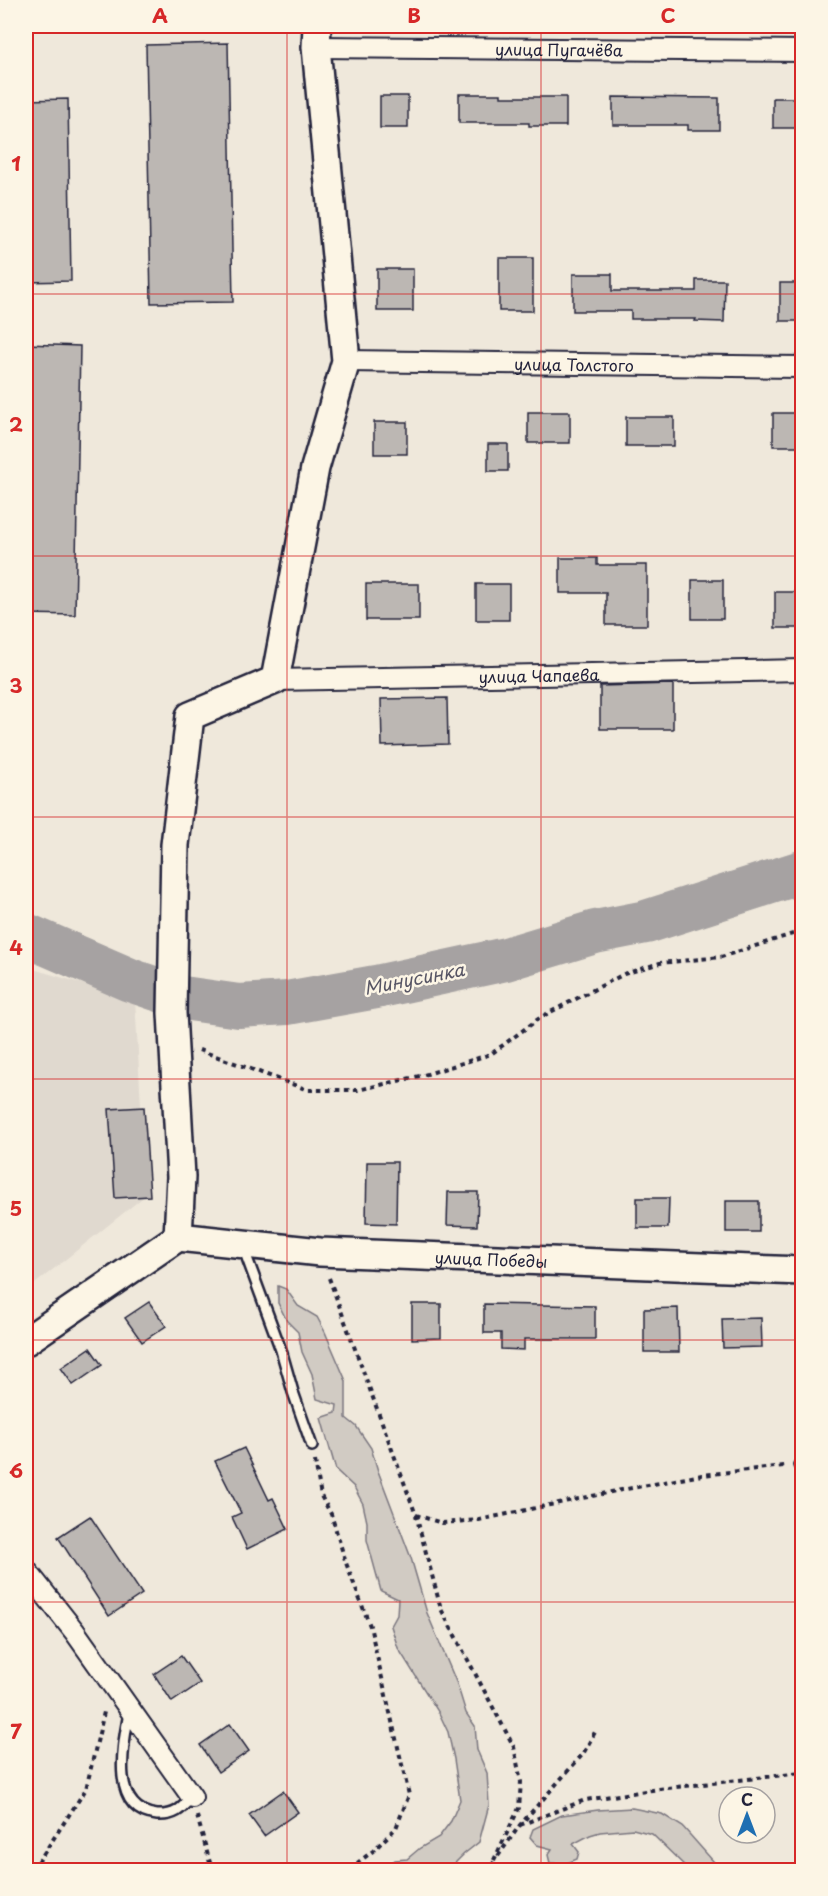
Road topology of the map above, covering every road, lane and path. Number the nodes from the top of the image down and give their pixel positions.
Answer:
1 (316, 36) edge
2 (802, 51) edge
3 (345, 362) junction
4 (802, 367) edge
5 (802, 670) edge
6 (275, 680) junction
7 (802, 931) edge
8 (173, 1041) junction
9 (178, 1237) junction
10 (242, 1245) junction
11 (320, 1252) junction
12 (802, 1271) edge
13 (26, 1341) edge
14 (312, 1446) joint
15 (801, 1464) edge
16 (416, 1515) junction
17 (26, 1570) edge
18 (111, 1683) junction
19 (129, 1710) junction
20 (595, 1732) dead end
21 (802, 1773) edge
22 (192, 1797) junction
23 (520, 1825) junction
24 (494, 1862) junction
25 (33, 1870) edge
26 (212, 1870) edge
27 (348, 1870) edge
28 (487, 1870) edge

1 - 2 street, улица Пугачёва
1 - 3 street
3 - 4 street, улица Толстого
3 - 6 street
5 - 6 street, улица Чапаева
6 - 8 street
7 - 8 path
8 - 9 street
9 - 10 street, улица Победы
9 - 13 street
10 - 11 street, улица Победы
10 - 14 lane
11 - 12 street, улица Победы
11 - 16 path
14 - 27 path
15 - 16 path
16 - 24 path
17 - 18 street
18 - 19 street
18 - 25 path
19 - 22 street
19 - 22 lane
20 - 23 path
21 - 23 path
22 - 26 path
23 - 24 path
24 - 28 path

